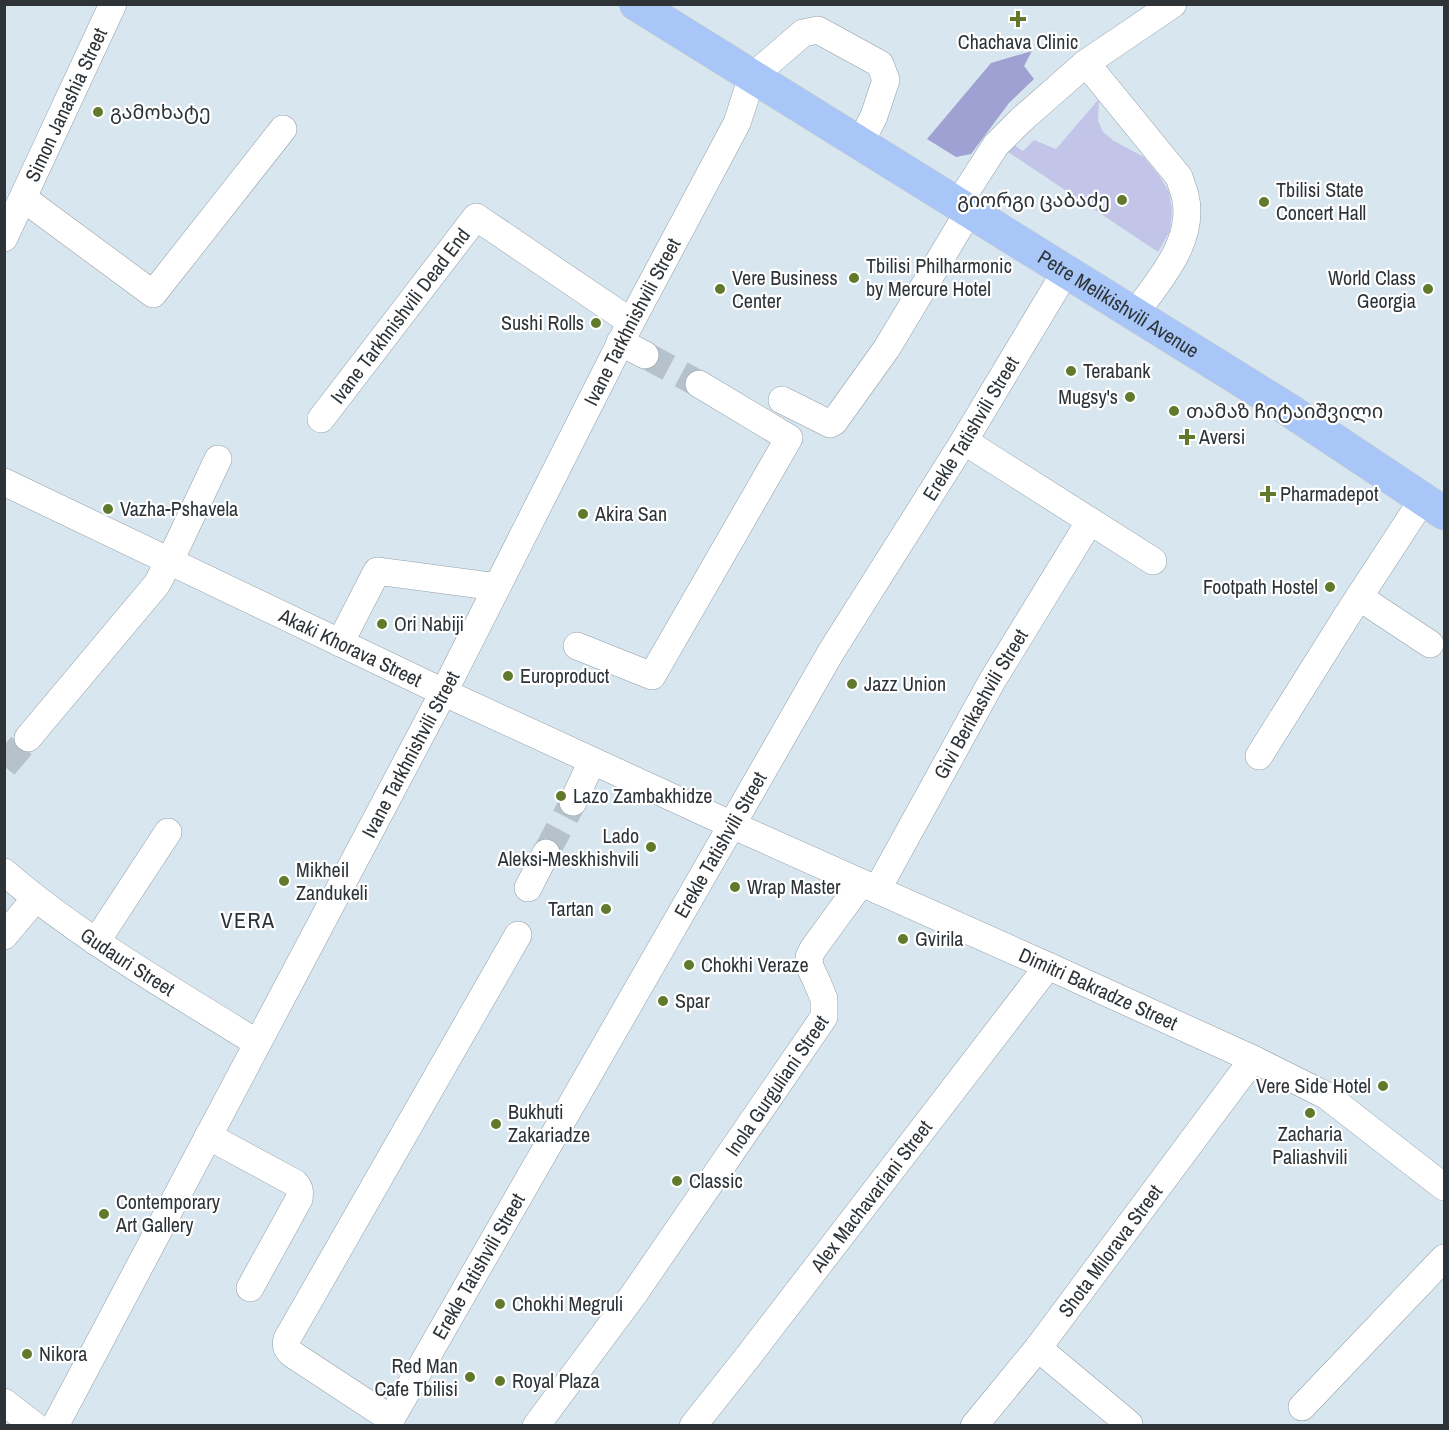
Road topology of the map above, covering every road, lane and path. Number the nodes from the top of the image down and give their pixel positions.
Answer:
1 (113, 4) edge
2 (636, 4) edge
3 (1173, 4) edge
4 (1086, 63) junction
5 (752, 77) junction
6 (283, 129) dead end
7 (860, 144) junction
8 (23, 198) junction
9 (963, 208) junction
10 (4, 238) edge
11 (1066, 272) junction
12 (1134, 315) junction
13 (626, 332) junction
14 (645, 355) tunnel mouth
15 (699, 384) tunnel mouth
16 (782, 400) dead end
17 (321, 419) dead end
18 (964, 441) junction
19 (218, 459) dead end
20 (4, 482) edge
21 (1434, 506) edge
22 (1090, 521) junction
23 (170, 561) junction
24 (1153, 561) dead end
25 (497, 587) junction
26 (1359, 597) junction
27 (340, 643) junction
28 (1430, 644) dead end
29 (577, 646) dead end
30 (443, 692) junction
31 (28, 738) tunnel mouth
32 (1259, 756) dead end
33 (592, 760) junction
34 (573, 802) tunnel mouth
35 (732, 825) junction
36 (168, 832) dead end
37 (546, 853) tunnel mouth
38 (4, 872) edge
39 (869, 887) junction
40 (528, 888) dead end
41 (35, 899) junction
42 (518, 935) dead end
43 (4, 936) edge
44 (96, 942) junction
45 (1048, 966) junction
46 (258, 1043) junction
47 (1253, 1059) junction
48 (208, 1136) junction
49 (1444, 1187) edge
50 (1444, 1258) edge
51 (250, 1288) dead end
52 (1038, 1348) junction
53 (4, 1402) edge
54 (1302, 1407) dead end
55 (389, 1422) edge
56 (35, 1425) edge
57 (55, 1425) edge
58 (536, 1425) edge
59 (693, 1425) edge
60 (974, 1425) edge
61 (1127, 1425) edge

1 - 8 street, Simon Janashia Street
2 - 5 main road, Petre Melikishvili Avenue
3 - 4 street
4 - 9 street
4 - 12 street
5 - 7 main road, Petre Melikishvili Avenue
5 - 7 street
5 - 13 street, Ivane Tarkhnishvili Street
6 - 8 street
7 - 9 main road, Petre Melikishvili Avenue
8 - 10 street, Simon Janashia Street
9 - 11 main road, Petre Melikishvili Avenue
9 - 16 street
11 - 12 main road, Petre Melikishvili Avenue
11 - 18 street, Erekle Tatishvili Street
12 - 21 main road, Petre Melikishvili Avenue
13 - 14 street
13 - 17 street, Ivane Tarkhnishvili Dead End
13 - 25 street, Ivane Tarkhnishvili Street
15 - 29 street
18 - 22 street
18 - 35 street, Erekle Tatishvili Street
19 - 23 street
20 - 23 street, Akaki Khorava Street
21 - 26 street
22 - 24 street
22 - 39 street, Givi Berikashvili Street
23 - 27 street, Akaki Khorava Street
23 - 31 street
25 - 27 street
25 - 30 street, Ivane Tarkhnishvili Street
26 - 28 street
26 - 32 street
27 - 30 street, Akaki Khorava Street
30 - 33 street, Akaki Khorava Street
30 - 46 street, Ivane Tarkhnishvili Street
33 - 34 street
33 - 35 street, Akaki Khorava Street
35 - 39 street, Dimitri Bakradze Street
35 - 55 street, Erekle Tatishvili Street
36 - 44 street
37 - 40 street
38 - 41 street, Gudauri Street
39 - 45 street, Dimitri Bakradze Street
39 - 58 street, Inola Gurguliani Street
41 - 43 street
41 - 44 street, Gudauri Street
42 - 55 street
44 - 46 street, Gudauri Street
45 - 47 street, Dimitri Bakradze Street
45 - 59 street, Alex Machavariani Street
46 - 48 street, Ivane Tarkhnishvili Street
47 - 49 street, Dimitri Bakradze Street
47 - 52 street, Shota Milorava Street
48 - 51 street
48 - 57 street, Ivane Tarkhnishvili Street
50 - 54 street
52 - 60 street, Shota Milorava Street
52 - 61 street
53 - 56 street

